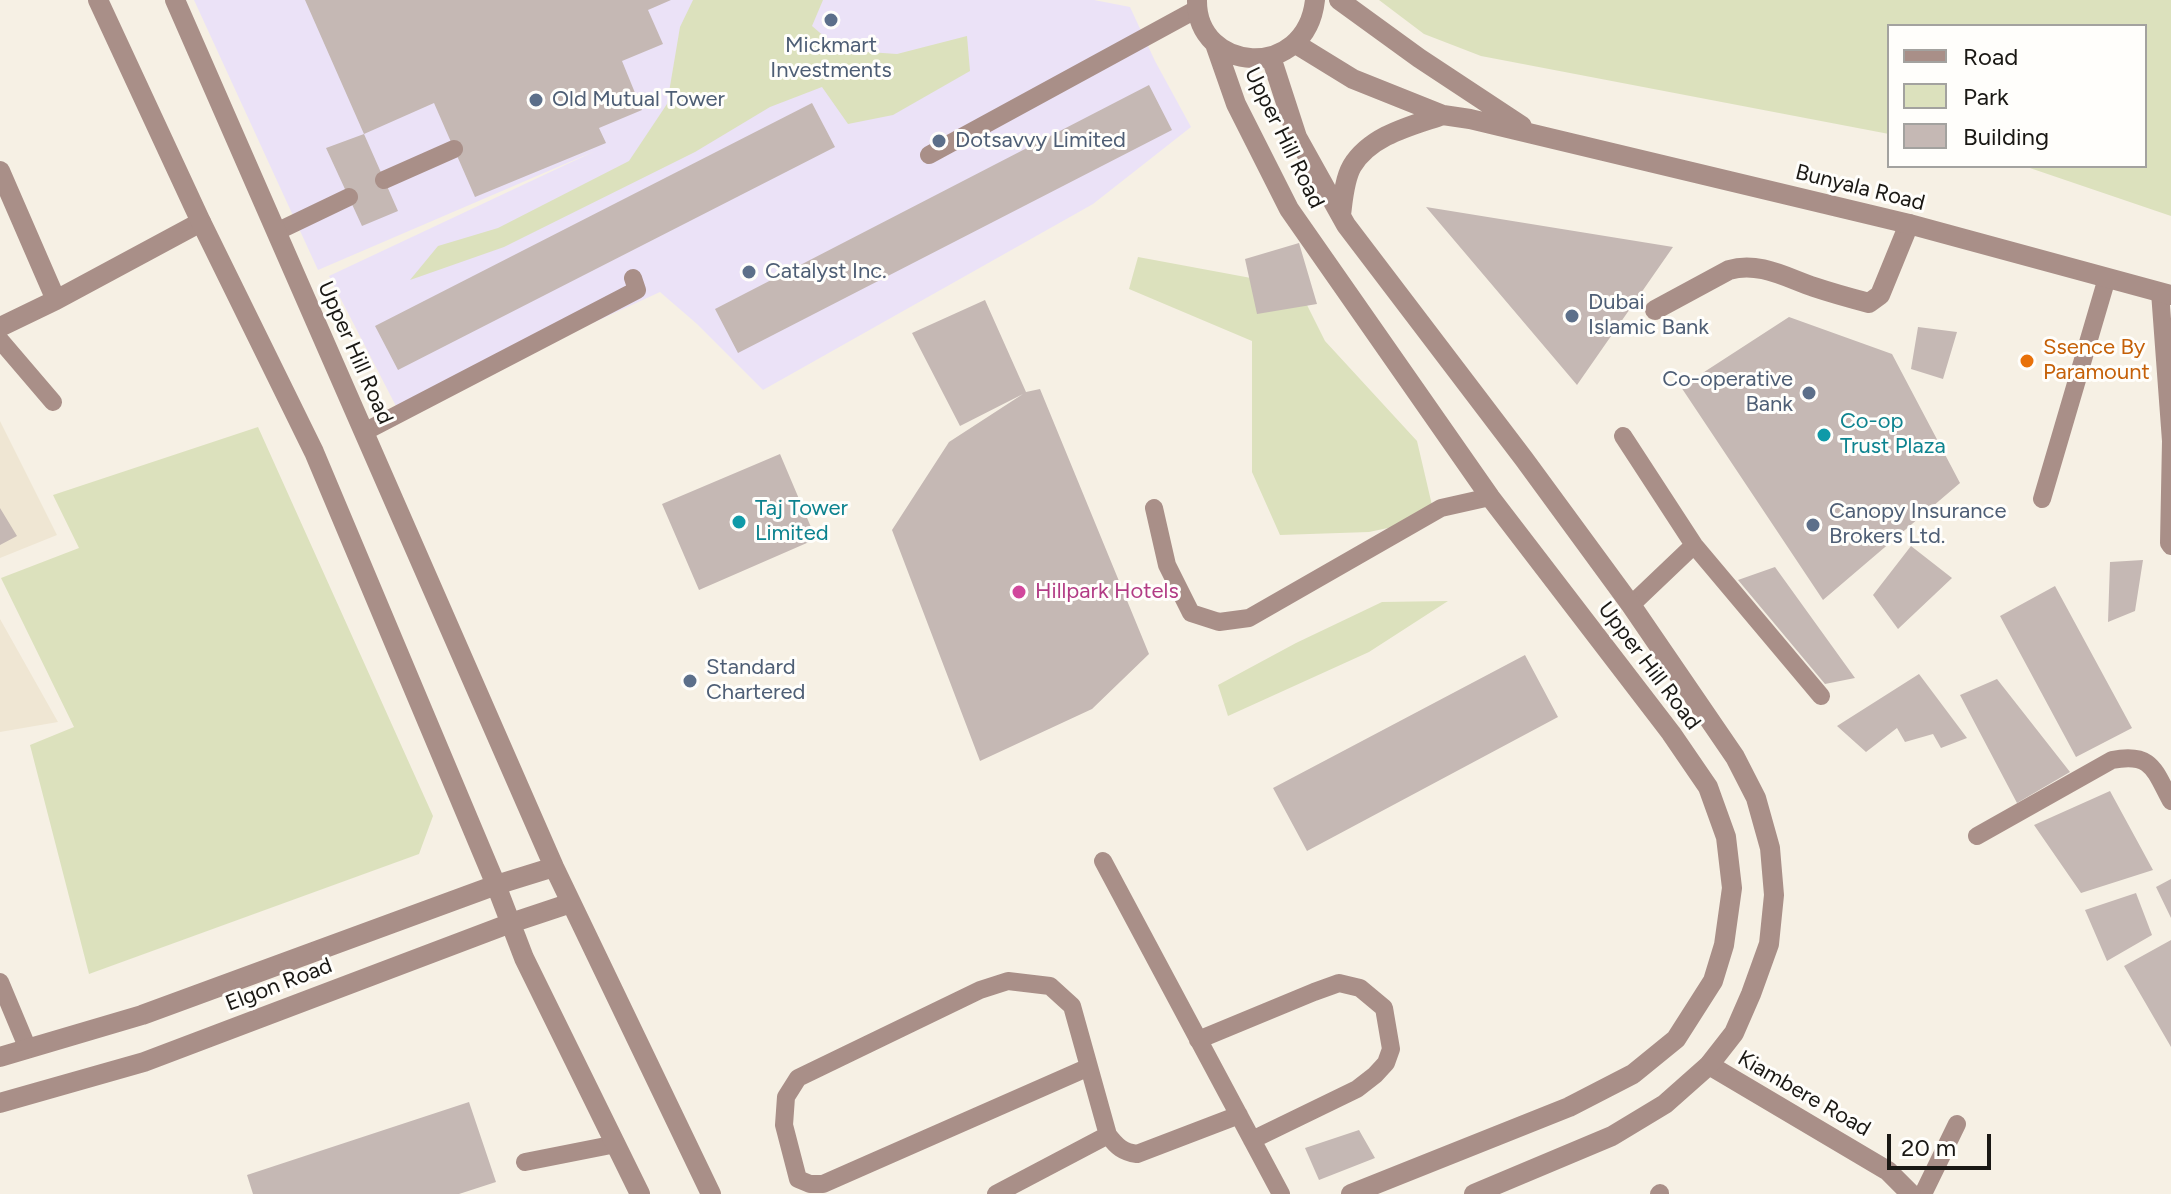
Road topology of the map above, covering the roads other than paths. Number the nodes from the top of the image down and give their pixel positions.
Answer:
1 (98, 0) edge
2 (175, 0) edge
3 (1315, 0) edge
4 (1339, 0) edge
5 (1197, 4) edge
6 (1215, 44) junction
7 (1296, 44) junction
8 (1271, 57) junction
9 (1443, 115) junction
10 (1536, 135) junction
11 (454, 149) dead end
12 (929, 155) dead end
13 (0, 171) edge
14 (384, 180) dead end
15 (349, 197) dead end
16 (1341, 215) junction
17 (201, 222) junction
18 (1909, 224) junction
19 (276, 232) junction
20 (633, 278) dead end
21 (2107, 278) junction
22 (2165, 294) edge
23 (56, 300) junction
24 (1655, 310) dead end
25 (0, 327) edge
26 (0, 340) edge
27 (53, 402) dead end
28 (364, 432) junction
29 (1623, 436) dead end
30 (2171, 441) edge
31 (1490, 497) junction
32 (2042, 499) dead end
33 (1154, 508) dead end
34 (1694, 545) junction
35 (2171, 546) edge
36 (1631, 605) junction
37 (1821, 696) dead end
38 (2171, 801) edge
39 (1977, 836) dead end
40 (1103, 861) dead end
41 (554, 867) junction
42 (496, 885) junction
43 (571, 903) junction
44 (511, 923) junction
45 (0, 982) edge
46 (1198, 1040) junction
47 (28, 1049) junction
48 (0, 1057) edge
49 (1709, 1065) junction
50 (1089, 1067) junction
51 (0, 1103) edge
52 (1239, 1115) junction
53 (1957, 1124) dead end
54 (1108, 1135) junction
55 (1252, 1140) junction
56 (616, 1144) junction
57 (525, 1162) dead end
58 (640, 1194) edge
59 (711, 1194) edge
60 (996, 1194) edge
61 (1281, 1194) edge
62 (1351, 1194) edge
63 (1474, 1194) edge
64 (1911, 1194) edge
65 (1923, 1194) edge

1 - 17 street
2 - 19 street, Upper Hill Road
3 - 7 street
4 - 10 street, Bunyala Road
5 - 6 street, Upper Hill Road
5 - 12 lane
6 - 8 street
6 - 31 street, Upper Hill Road
7 - 8 street
7 - 9 street, Bunyala Road
8 - 16 street, Upper Hill Road
9 - 10 street, Bunyala Road
9 - 16 street
10 - 18 street, Bunyala Road
11 - 14 lane
13 - 23 street
15 - 19 lane
16 - 36 street, Upper Hill Road
17 - 23 street
17 - 42 street
18 - 21 street, Bunyala Road
18 - 24 street
19 - 28 street, Upper Hill Road
20 - 28 lane
21 - 22 street, Bunyala Road
21 - 32 lane
22 - 30 lane
23 - 25 street
26 - 27 lane
28 - 41 street, Upper Hill Road
29 - 34 lane
30 - 35 lane
31 - 33 lane
31 - 62 street, Upper Hill Road
34 - 36 lane
34 - 37 lane
36 - 49 street, Upper Hill Road
38 - 39 lane
40 - 46 lane
41 - 42 street, Elgon Road
41 - 43 street, Upper Hill Road
42 - 44 street
42 - 47 street, Elgon Road
43 - 44 street, Elgon Road
43 - 59 street, Upper Hill Road
44 - 51 street, Elgon Road
44 - 56 street
45 - 47 lane
46 - 52 lane
46 - 55 lane
47 - 48 street, Elgon Road
49 - 63 street, Upper Hill Road
49 - 64 street, Kiambere Road
50 - 50 lane
50 - 54 lane
52 - 54 lane
52 - 55 lane
53 - 65 lane
54 - 60 lane
55 - 61 lane
56 - 57 lane
56 - 58 street

